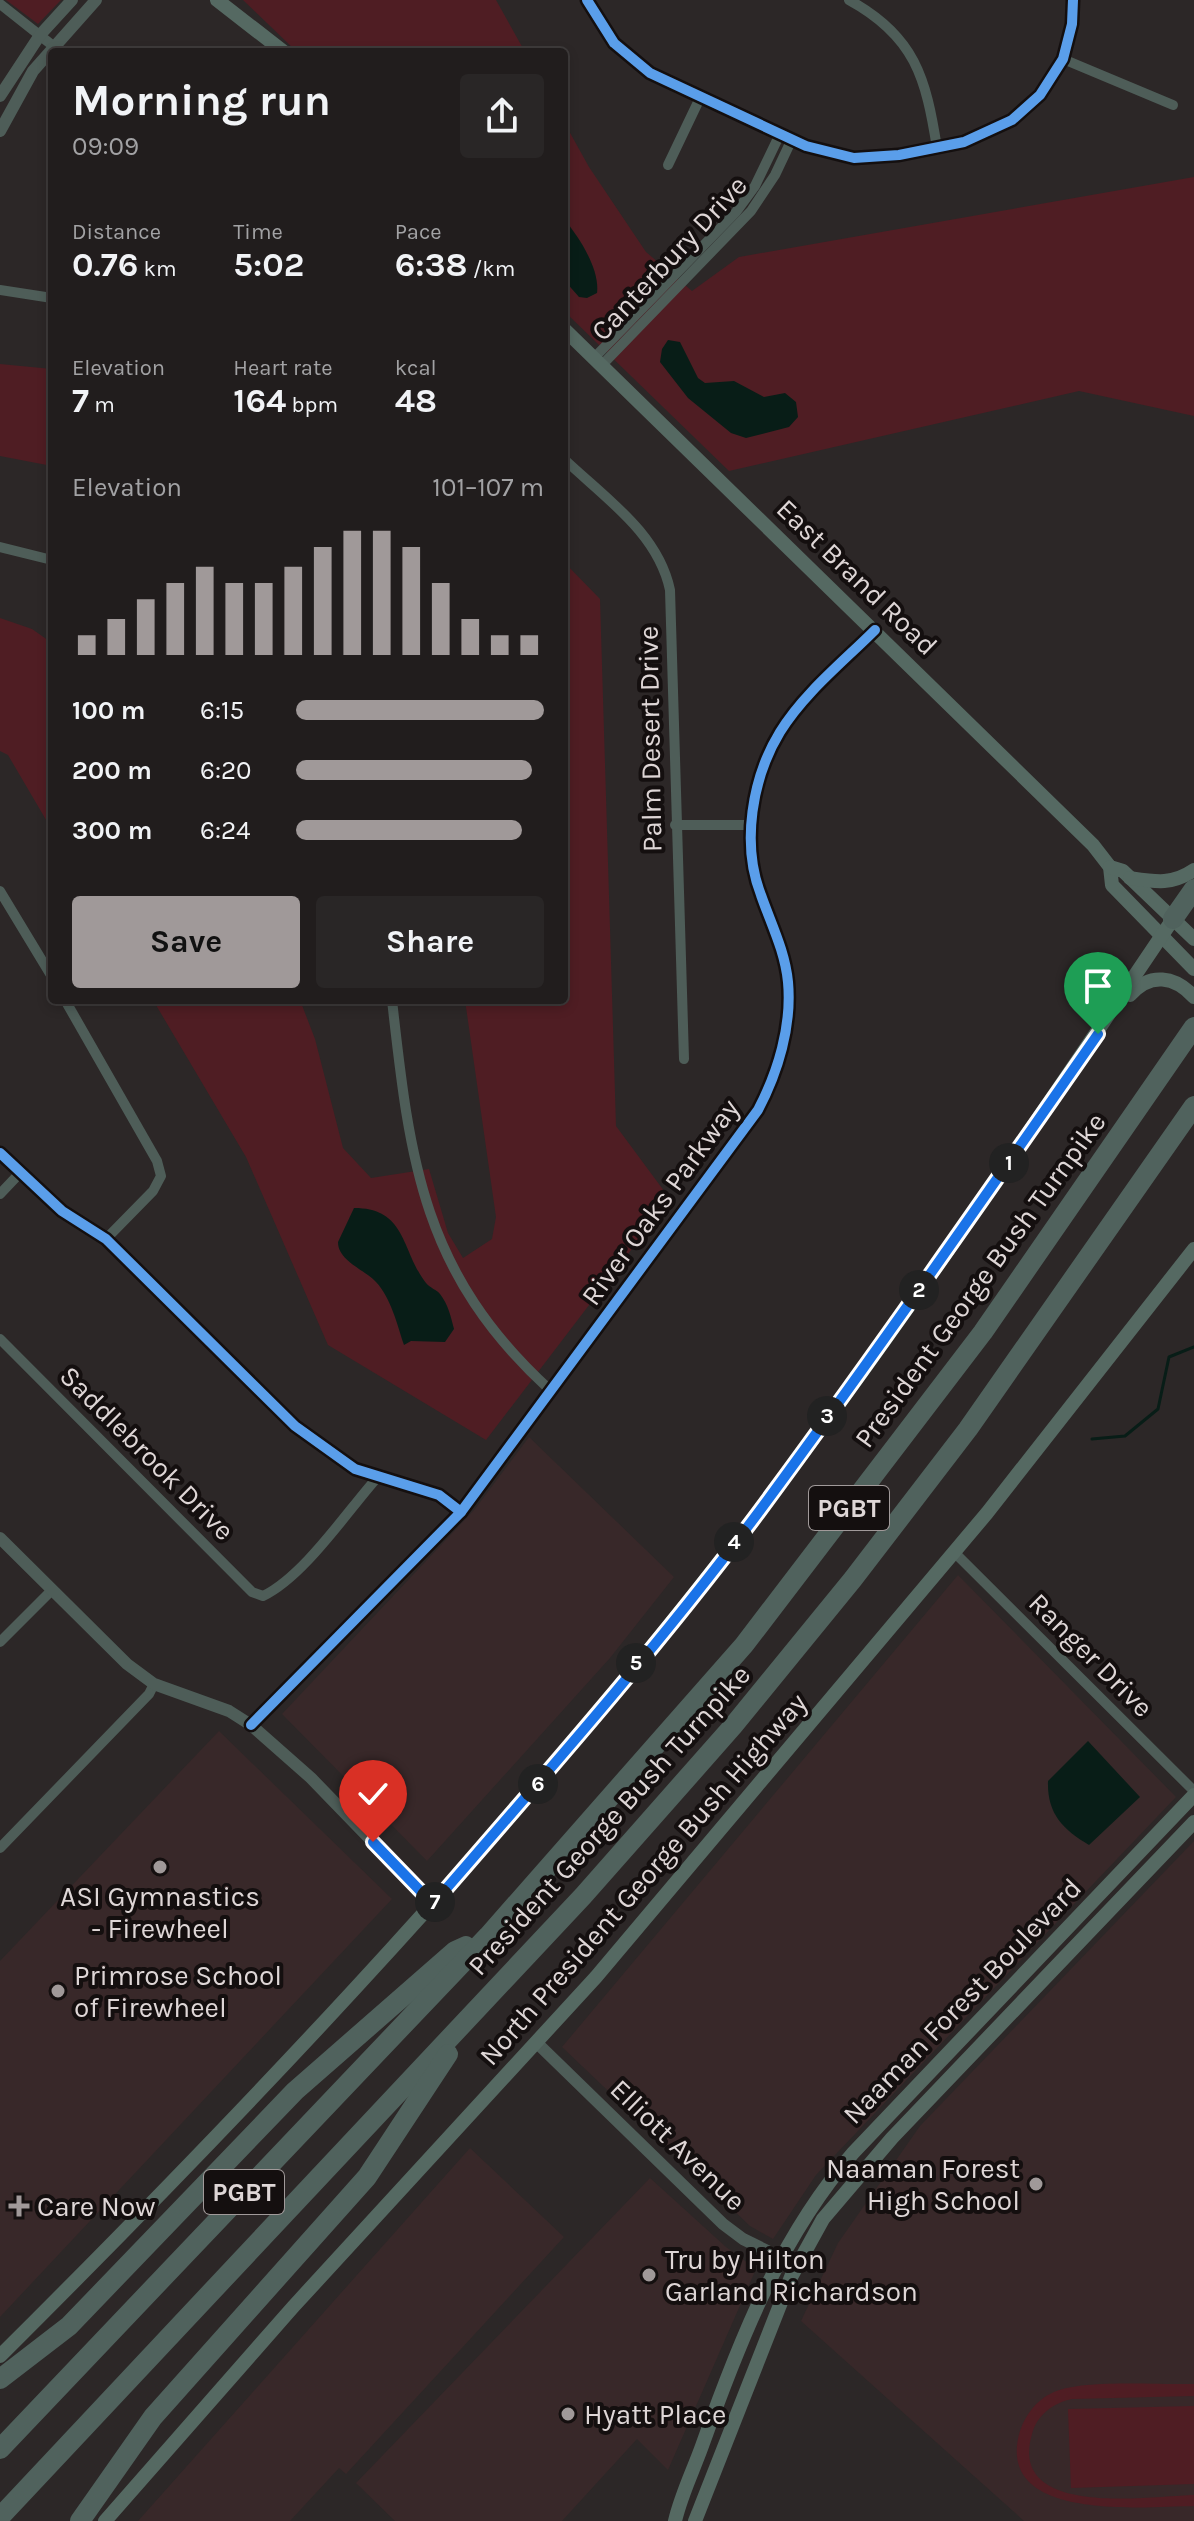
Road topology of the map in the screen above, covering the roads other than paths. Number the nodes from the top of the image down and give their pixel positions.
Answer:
1 (72, 0) edge
2 (96, 0) edge
3 (217, 0) edge
4 (587, 0) edge
5 (849, 0) edge
6 (1073, 0) edge
7 (0, 4) edge
8 (40, 35) junction
9 (52, 45) junction
10 (50, 48) edge
11 (279, 48) edge
12 (48, 50) edge
13 (1063, 59) junction
14 (0, 96) edge
15 (700, 98) junction
16 (1173, 105) dead end
17 (0, 131) edge
18 (780, 134) junction
19 (792, 139) junction
20 (937, 148) junction
21 (668, 165) dead end
22 (0, 290) edge
23 (48, 297) edge
24 (568, 333) edge
25 (598, 362) junction
26 (568, 463) edge
27 (0, 547) edge
28 (48, 559) edge
29 (875, 630) junction
30 (675, 825) junction
31 (751, 825) junction
32 (1110, 867) junction
33 (1194, 870) edge
34 (1130, 878) junction
35 (1194, 889) edge
36 (0, 891) edge
37 (1168, 927) junction
38 (1194, 939) edge
39 (1194, 969) edge
40 (48, 970) edge
41 (1194, 997) edge
42 (67, 1004) edge
43 (393, 1004) edge
44 (1106, 1023) junction
45 (1194, 1027) edge
46 (684, 1059) dead end
47 (1194, 1106) edge
48 (0, 1153) edge
49 (19, 1174) junction
50 (0, 1194) edge
51 (106, 1239) junction
52 (1194, 1249) edge
53 (0, 1339) edge
54 (550, 1390) junction
55 (376, 1479) junction
56 (461, 1512) junction
57 (0, 1538) edge
58 (954, 1552) junction
59 (52, 1590) junction
60 (0, 1642) edge
61 (154, 1684) junction
62 (251, 1725) junction
63 (1194, 1793) edge
64 (1194, 1822) edge
65 (0, 1848) edge
66 (433, 1904) junction
67 (488, 1936) junction
68 (468, 2019) junction
69 (538, 2044) junction
70 (883, 2122) junction
71 (895, 2136) junction
72 (780, 2258) junction
73 (796, 2265) junction
74 (0, 2356) edge
75 (0, 2379) edge
76 (718, 2397) junction
77 (728, 2433) junction
78 (0, 2449) edge
79 (0, 2517) edge
80 (80, 2521) edge
81 (105, 2521) edge
82 (675, 2521) edge
83 (695, 2521) edge

1 - 8 street
2 - 9 street
3 - 11 main road
4 - 15 street
5 - 20 street
6 - 13 street
7 - 8 street
8 - 9 street
8 - 14 street
9 - 10 street
12 - 17 street
13 - 16 street
13 - 20 street
15 - 18 street
15 - 21 street
18 - 19 street
18 - 25 street, Canterbury Drive
19 - 20 street
19 - 25 street, Canterbury Drive
22 - 23 street
24 - 25 main road, East Brand Road
25 - 29 main road, East Brand Road
26 - 30 street, Palm Desert Drive
27 - 28 street
29 - 31 street, River Oaks Parkway
29 - 32 main road, East Brand Road
30 - 31 street
30 - 46 street, Palm Desert Drive
31 - 54 street, River Oaks Parkway
32 - 34 main road, East Brand Road
32 - 37 main road, East Brand Road
33 - 34 main road
34 - 37 main road, East Brand Road
35 - 37 highway
36 - 40 street
37 - 38 main road, East Brand Road
37 - 39 main road, East Brand Road
37 - 44 main road
41 - 44 main road
42 - 51 street
43 - 54 street
44 - 66 main road
45 - 67 highway, President George Bush Turnpike / PGBT
47 - 68 highway, President George Bush Turnpike / PGBT
48 - 49 street
49 - 50 street
49 - 51 street
51 - 55 street
52 - 58 main road, North President George Bush Highway
53 - 55 street, Saddlebrook Drive
54 - 56 street, River Oaks Parkway
55 - 56 street
56 - 62 street, River Oaks Parkway
57 - 59 street
58 - 63 street, Ranger Drive
58 - 69 main road, North President George Bush Highway
59 - 60 street
59 - 61 street
61 - 62 street
61 - 65 street
62 - 66 street
63 - 70 main road, Naaman Forest Boulevard
64 - 71 main road, Naaman Forest Boulevard
66 - 74 main road
67 - 75 highway
67 - 78 highway, President George Bush Turnpike / PGBT
68 - 79 highway, President George Bush Turnpike / PGBT
68 - 80 highway
69 - 72 street, Elliott Avenue
69 - 81 main road, North President George Bush Highway
70 - 71 main road
70 - 72 main road, Naaman Forest Boulevard
71 - 73 main road, Naaman Forest Boulevard
72 - 73 street, Elliott Avenue
72 - 76 main road, Naaman Forest Boulevard
73 - 77 main road, Naaman Forest Boulevard
76 - 77 main road
76 - 82 main road, Naaman Forest Boulevard
77 - 83 main road, Naaman Forest Boulevard

